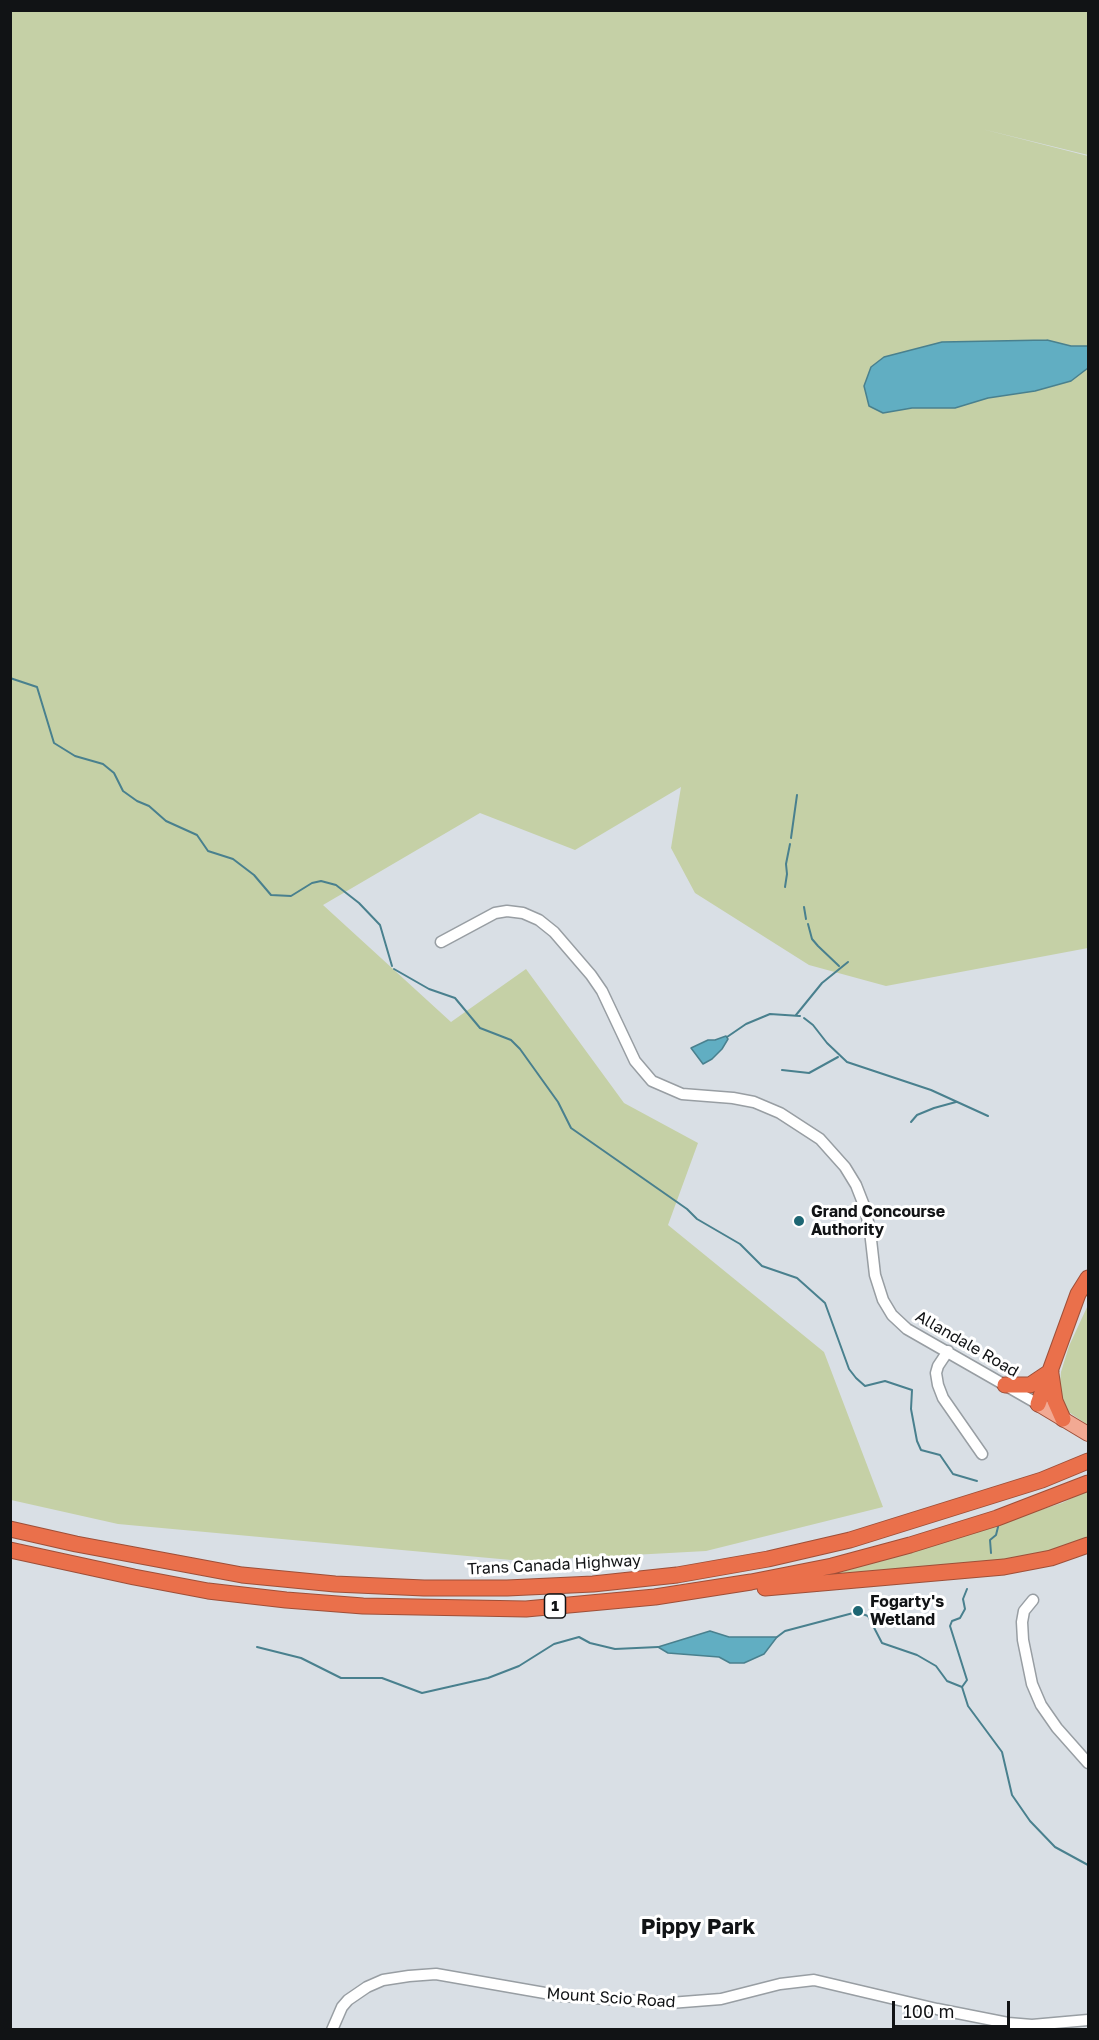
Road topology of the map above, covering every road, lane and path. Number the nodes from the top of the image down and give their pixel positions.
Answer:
1 (441, 942) dead end
2 (1089, 1278) edge
3 (1089, 1290) edge
4 (1069, 1319) junction
5 (948, 1352) junction
6 (1051, 1371) junction
7 (1005, 1385) junction
8 (1038, 1404) junction
9 (1063, 1419) junction
10 (1087, 1433) edge
11 (982, 1454) dead end
12 (1089, 1461) edge
13 (1089, 1483) edge
14 (10, 1529) edge
15 (1089, 1545) edge
16 (10, 1550) edge
17 (655, 1597) junction
18 (1033, 1600) dead end
19 (1089, 1763) edge
20 (1089, 2020) edge
21 (332, 2030) edge

1 - 5 street, Allandale Road
2 - 4 highway
3 - 4 highway
4 - 6 highway
5 - 7 street, Allandale Road
5 - 11 street
6 - 7 highway
6 - 8 highway
6 - 9 highway
7 - 8 street, Allandale Road
8 - 9 main road, Allandale Road
9 - 10 main road, Allandale Road
12 - 14 highway, Trans Canada Highway / 1
13 - 17 highway, 1
15 - 17 highway
16 - 17 highway, 1
18 - 19 street
20 - 21 street, Mount Scio Road

